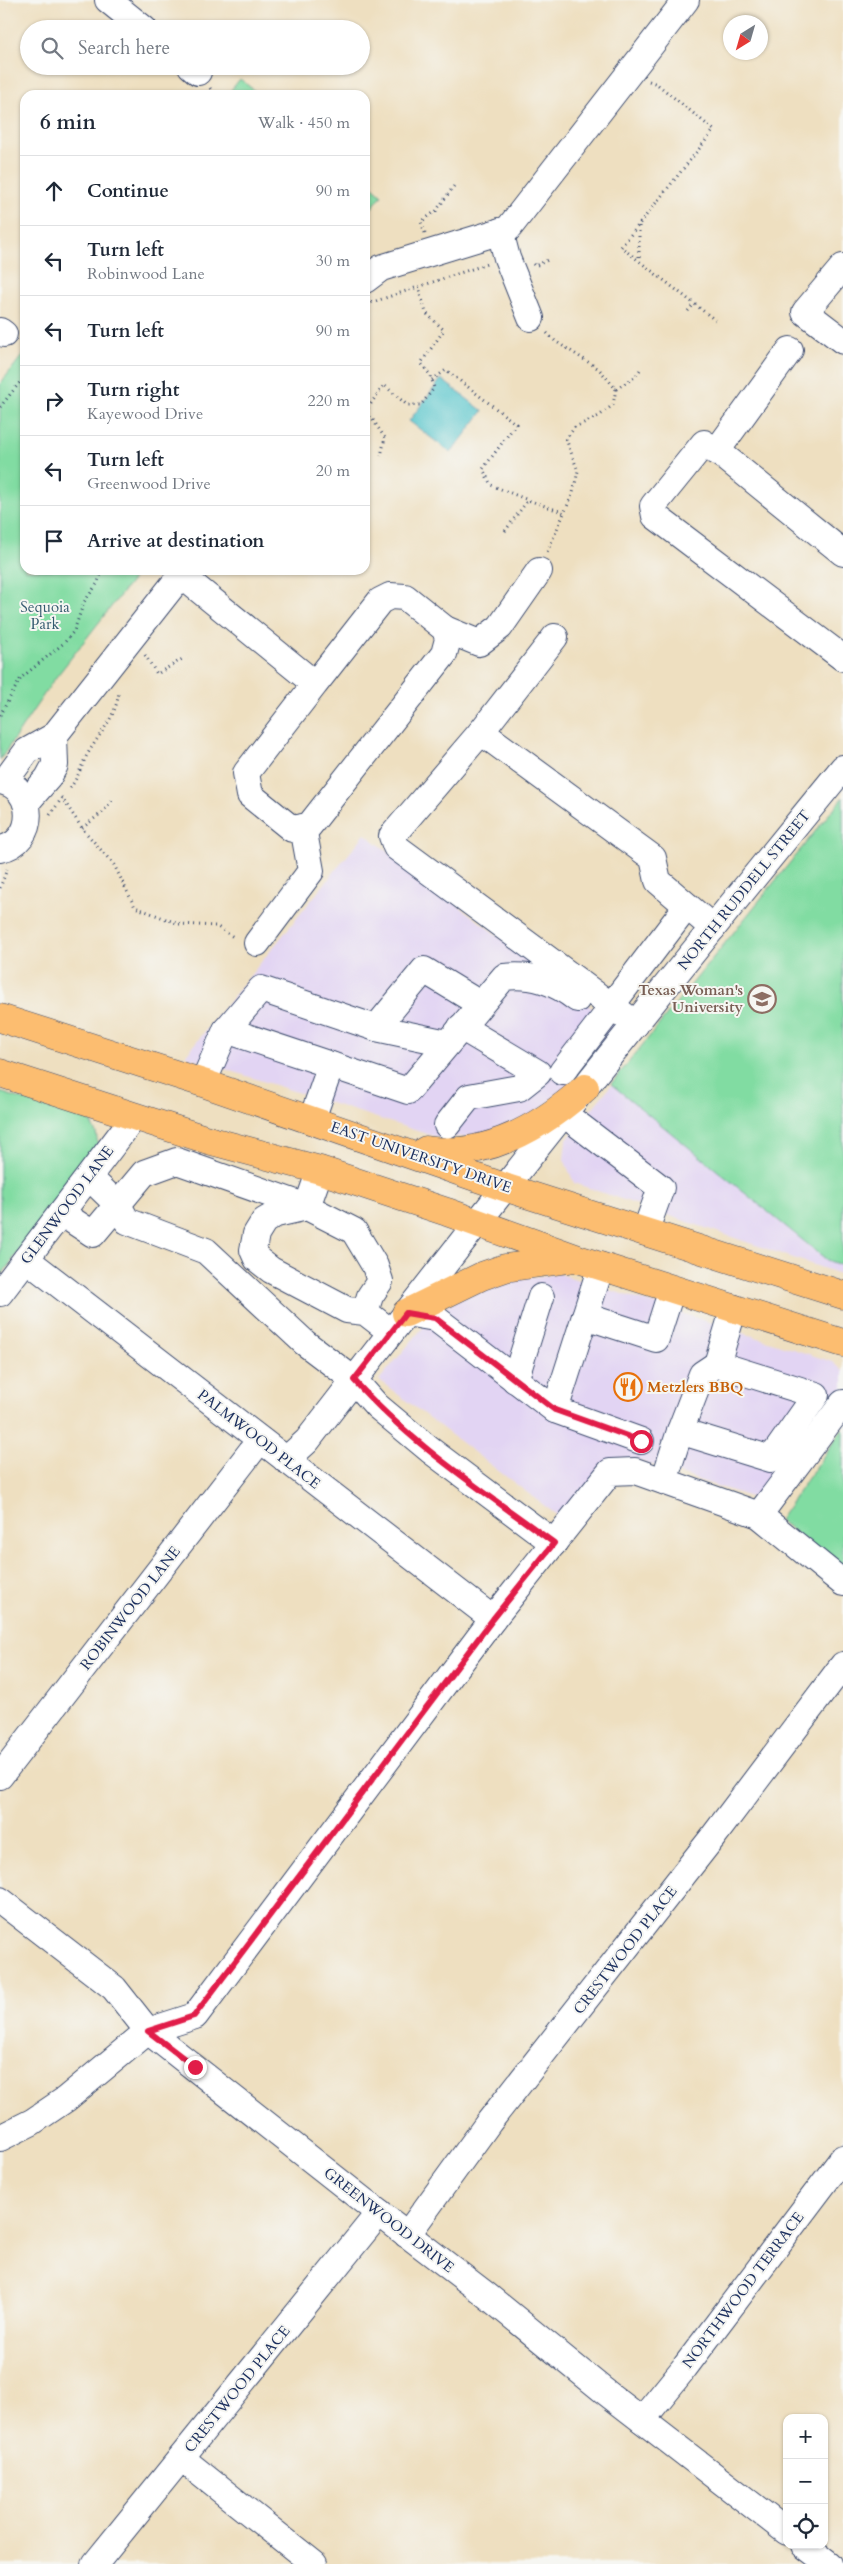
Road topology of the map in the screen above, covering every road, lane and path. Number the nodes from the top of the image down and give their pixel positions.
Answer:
1 (108, 0) edge
2 (686, 0) edge
3 (133, 20) edge
4 (643, 79) dead end
5 (454, 186) dead end
6 (638, 226) junction
7 (500, 231) junction
8 (431, 253) junction
9 (507, 258) junction
10 (639, 261) junction
11 (843, 267) edge
12 (370, 276) edge
13 (418, 288) junction
14 (370, 304) edge
15 (694, 304) junction
16 (688, 311) dead end
17 (531, 318) joint
18 (715, 320) dead end
19 (843, 341) edge
20 (790, 350) dead end
21 (642, 367) dead end
22 (432, 380) junction
23 (20, 382) edge
24 (616, 389) junction
25 (370, 406) edge
26 (0, 407) edge
27 (370, 417) edge
28 (716, 452) junction
29 (381, 456) dead end
30 (528, 500) junction
31 (565, 513) junction
32 (505, 531) dead end
33 (843, 553) edge
34 (539, 571) joint
35 (101, 575) edge
36 (181, 575) edge
37 (185, 575) edge
38 (445, 629) junction
39 (555, 637) dead end
40 (143, 653) dead end
41 (184, 658) dead end
42 (843, 658) edge
43 (315, 684) junction
44 (119, 691) dead end
45 (0, 715) edge
46 (480, 732) junction
47 (54, 736) junction
48 (843, 768) edge
49 (3, 781) edge
50 (62, 798) junction
51 (113, 799) dead end
52 (26, 803) junction
53 (48, 817) dead end
54 (303, 827) junction
55 (82, 828) junction
56 (1, 853) edge
57 (688, 906) junction
58 (713, 928) junction
59 (257, 943) joint
60 (480, 1004) junction
61 (607, 1012) junction
62 (0, 1018) edge
63 (376, 1028) junction
64 (226, 1030) junction
65 (631, 1030) junction
66 (454, 1035) junction
67 (331, 1065) junction
68 (550, 1072) junction
69 (0, 1073) edge
70 (203, 1083) junction
71 (584, 1088) junction
72 (564, 1114) junction
73 (134, 1117) junction
74 (312, 1119) junction
75 (447, 1125) dead end
76 (208, 1140) junction
77 (382, 1143) junction
78 (257, 1153) junction
79 (198, 1168) junction
80 (320, 1170) junction
81 (89, 1177) junction
82 (247, 1185) junction
83 (507, 1188) junction
84 (118, 1204) junction
85 (307, 1208) junction
86 (61, 1213) junction
87 (476, 1223) junction
88 (645, 1232) junction
89 (26, 1259) junction
90 (589, 1262) junction
91 (672, 1289) junction
92 (0, 1293) edge
93 (843, 1295) edge
94 (541, 1297) dead end
95 (734, 1308) junction
96 (365, 1312) junction
97 (585, 1316) junction
98 (399, 1322) junction
99 (843, 1343) edge
100 (717, 1364) junction
101 (354, 1380) junction
102 (515, 1380) junction
103 (843, 1403) edge
104 (555, 1410) junction
105 (680, 1431) junction
106 (260, 1440) junction
107 (641, 1441) dead end
108 (286, 1460) junction
109 (780, 1467) junction
110 (664, 1481) junction
111 (759, 1515) junction
112 (554, 1543) junction
113 (843, 1583) edge
114 (493, 1619) junction
115 (843, 1665) edge
116 (0, 1776) edge
117 (0, 1900) edge
118 (148, 2031) junction
119 (0, 2138) edge
120 (843, 2158) edge
121 (379, 2213) junction
122 (407, 2235) junction
123 (642, 2420) junction
124 (181, 2458) junction
125 (783, 2529) edge
126 (809, 2549) edge
127 (95, 2564) edge
128 (314, 2564) edge
129 (829, 2564) edge

1 - 3 street
2 - 7 street
4 - 6 path
5 - 8 path
6 - 10 path
6 - 10 path
7 - 8 street
7 - 9 street
8 - 12 street
9 - 13 path
9 - 17 street
10 - 15 path
11 - 19 street
13 - 14 path
13 - 22 path
15 - 16 path
15 - 18 path
17 - 24 path
20 - 28 street
21 - 24 path
22 - 25 path
22 - 30 path
23 - 26 path
24 - 31 path
27 - 29 path
28 - 33 street
28 - 42 street
30 - 31 path
30 - 32 path
31 - 34 path
34 - 38 street
35 - 45 path
36 - 47 street
37 - 43 street
38 - 43 street
38 - 54 street
39 - 46 street
40 - 41 path
43 - 54 street
44 - 50 path
46 - 57 street
46 - 61 street
47 - 49 street
47 - 52 street
48 - 58 street, NORTH RUDDELL STREET
49 - 52 street
50 - 53 path
50 - 55 path
51 - 55 path
52 - 56 street
54 - 59 street
55 - 59 path
57 - 58 street
57 - 61 street
58 - 65 street, NORTH RUDDELL STREET
60 - 61 street
60 - 63 street
60 - 66 street
61 - 65 street
61 - 68 street
62 - 70 main road, EAST UNIVERSITY DRIVE
63 - 64 street
63 - 66 street
64 - 67 street
64 - 70 street
65 - 71 street, NORTH RUDDELL STREET
66 - 67 street
66 - 68 street
67 - 74 street
68 - 71 street
68 - 75 street
69 - 73 main road
70 - 74 main road, EAST UNIVERSITY DRIVE
71 - 72 street, NORTH RUDDELL STREET
71 - 77 main road
72 - 83 street, NORTH RUDDELL STREET
72 - 88 street
73 - 76 main road
73 - 81 street, GLENWOOD LANE
74 - 77 main road, EAST UNIVERSITY DRIVE
76 - 78 main road
76 - 79 street
77 - 83 main road, EAST UNIVERSITY DRIVE
78 - 80 main road
78 - 82 street
79 - 82 street
79 - 84 street
80 - 85 street
80 - 87 main road
81 - 84 street
81 - 86 street, GLENWOOD LANE
82 - 85 street
83 - 87 street, NORTH RUDDELL STREET
83 - 88 main road, EAST UNIVERSITY DRIVE
84 - 86 street
84 - 101 street
85 - 96 street
85 - 96 street
86 - 89 street, GLENWOOD LANE
87 - 90 main road
87 - 98 street
88 - 93 main road, EAST UNIVERSITY DRIVE
89 - 92 street, GLENWOOD LANE
89 - 106 street, PALMWOOD PLACE
90 - 91 main road
90 - 97 street
90 - 98 main road
91 - 95 main road
91 - 97 street
94 - 102 street
95 - 99 main road
95 - 100 street
96 - 98 street
97 - 104 street
98 - 101 street
98 - 102 street
100 - 105 street
100 - 109 street
101 - 108 street
101 - 112 street
102 - 104 street
103 - 109 street
104 - 107 street
105 - 109 street
105 - 110 street
106 - 108 street, PALMWOOD PLACE
106 - 116 street, ROBINWOOD LANE
108 - 114 street, PALMWOOD PLACE
109 - 111 street
110 - 111 street
110 - 112 street
111 - 113 street
112 - 114 street
114 - 118 street
115 - 122 street, CRESTWOOD PLACE
117 - 118 street, GREENWOOD DRIVE
118 - 119 street
118 - 121 street, GREENWOOD DRIVE
120 - 123 street, NORTHWOOD TERRACE
121 - 122 street, GREENWOOD DRIVE
121 - 124 street, CRESTWOOD PLACE
122 - 123 street, GREENWOOD DRIVE
123 - 125 street, GREENWOOD DRIVE
124 - 127 street, CRESTWOOD PLACE
124 - 128 street
126 - 129 street

